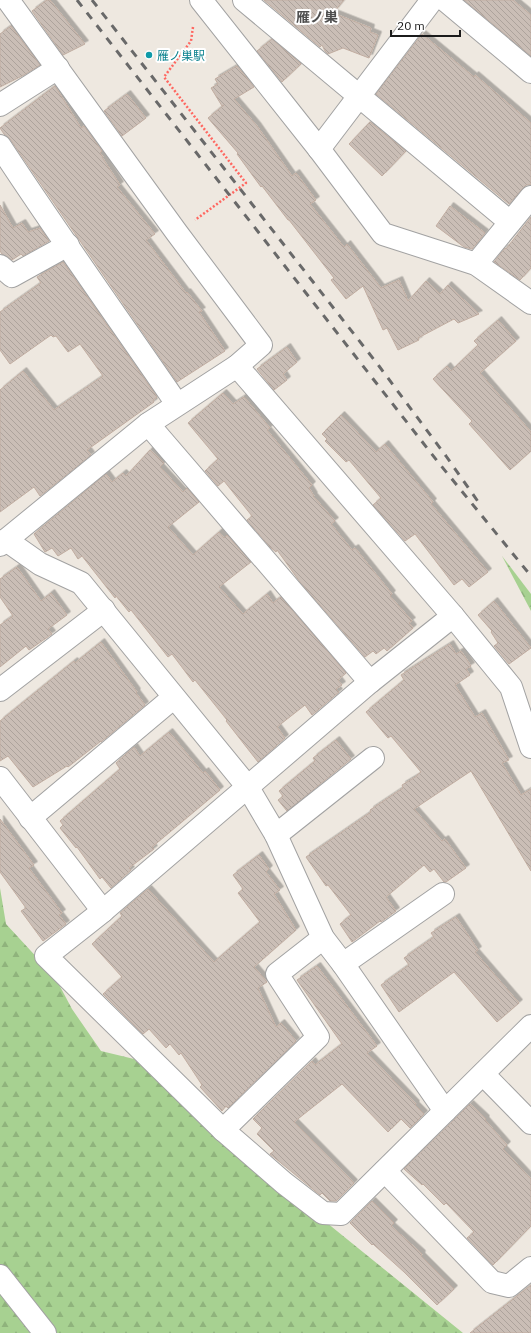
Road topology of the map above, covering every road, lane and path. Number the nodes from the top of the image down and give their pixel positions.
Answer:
1 (201, 0) edge
2 (244, 0) edge
3 (432, 0) edge
4 (445, 0) edge
5 (6, 3) edge
6 (193, 25) dead end
7 (58, 68) junction
8 (531, 72) edge
9 (360, 97) junction
10 (0, 105) edge
11 (0, 146) edge
12 (319, 149) junction
13 (531, 197) edge
14 (510, 222) junction
15 (177, 233) junction
16 (68, 245) junction
17 (476, 264) junction
18 (0, 266) edge
19 (531, 303) edge
20 (237, 366) junction
21 (177, 404) junction
22 (148, 424) junction
23 (3, 543) edge
24 (104, 610) junction
25 (453, 616) junction
26 (370, 682) junction
27 (0, 690) edge
28 (173, 698) junction
29 (531, 747) edge
30 (373, 758) dead end
31 (0, 778) edge
32 (247, 786) junction
33 (30, 818) junction
34 (276, 835) junction
35 (443, 894) dead end
36 (103, 911) junction
37 (323, 938) junction
38 (343, 964) junction
39 (531, 1026) edge
40 (483, 1074) junction
41 (445, 1112) junction
42 (531, 1123) edge
43 (223, 1130) junction
44 (385, 1170) junction
45 (531, 1268) edge
46 (0, 1276) edge
47 (45, 1333) edge

1 - 12 street
2 - 9 street
3 - 9 street
4 - 8 street
5 - 7 street
6 - 15 path
7 - 10 street
7 - 15 street
9 - 12 street
9 - 14 street
11 - 16 street
12 - 17 street
13 - 14 street
14 - 17 street
15 - 20 street
16 - 18 street
16 - 21 street
17 - 19 street
20 - 21 street
20 - 25 street
21 - 22 street
22 - 23 street
22 - 26 street
23 - 24 street
24 - 27 street
24 - 28 street
25 - 26 street
25 - 29 street
26 - 32 street
28 - 32 street
28 - 33 street
30 - 34 street
31 - 33 street
32 - 34 street
32 - 36 street
33 - 36 street
34 - 37 street
35 - 38 street
36 - 43 street
37 - 38 street
37 - 43 street
38 - 41 street
39 - 40 street
40 - 41 street
40 - 42 street
41 - 44 street
43 - 44 street
44 - 45 street
46 - 47 street

